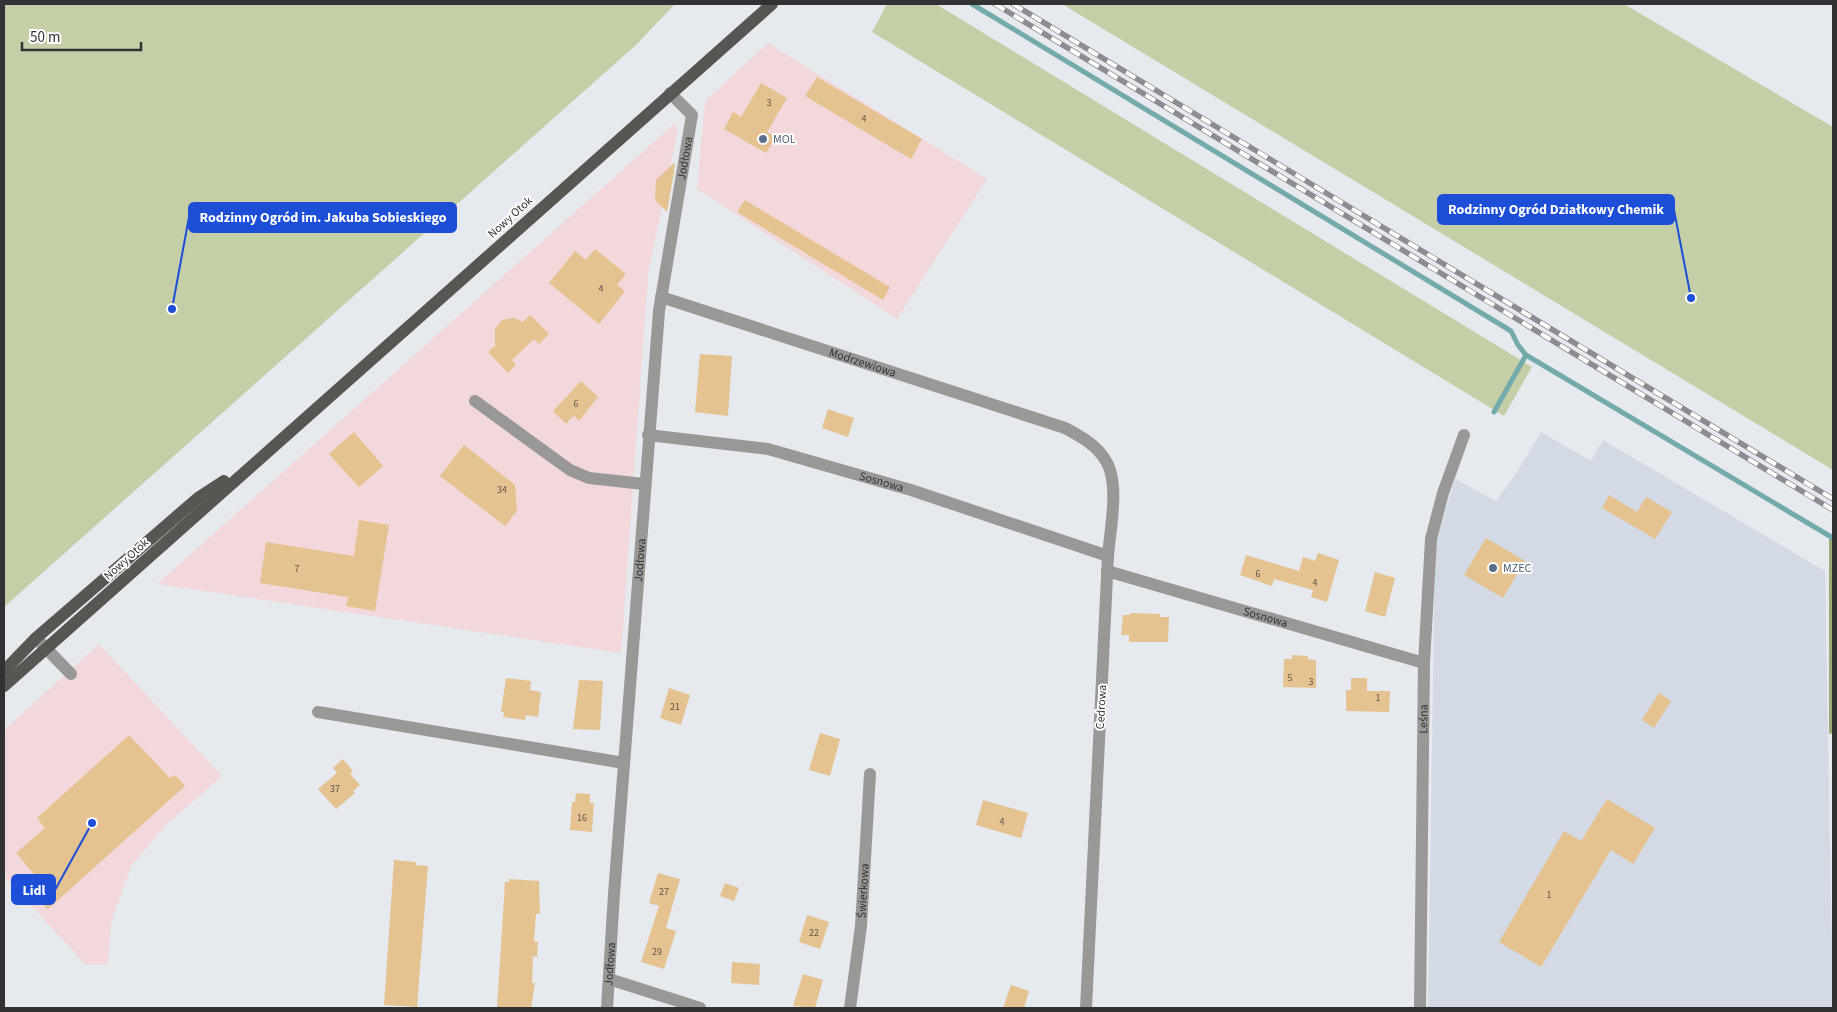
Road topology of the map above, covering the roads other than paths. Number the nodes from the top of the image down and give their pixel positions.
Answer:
1 (772, 4) edge
2 (670, 93) junction
3 (661, 297) junction
4 (476, 401) dead end
5 (1064, 428) joint
6 (648, 435) junction
7 (1464, 435) dead end
8 (267, 452) junction
9 (644, 484) junction
10 (1108, 556) junction
11 (1107, 571) junction
12 (36, 638) junction
13 (46, 648) junction
14 (1424, 663) junction
15 (4, 671) edge
16 (71, 674) dead end
17 (4, 686) edge
18 (318, 712) dead end
19 (624, 763) junction
20 (870, 774) dead end
21 (609, 980) junction
22 (607, 1008) edge
23 (700, 1008) edge
24 (850, 1008) edge
25 (1086, 1008) edge
26 (1420, 1008) edge

1 - 2 main road, Nowy Otok
2 - 3 street, Jodłowa
2 - 8 main road, Nowy Otok
3 - 5 street, Modrzewiowa
3 - 6 street, Jodłowa
4 - 9 street
5 - 10 street, Cedrowa
6 - 9 street, Jodłowa
6 - 10 street, Sosnowa
7 - 14 street, Leśna
8 - 12 main road, Nowy Otok
8 - 13 main road, Nowy Otok
9 - 19 street, Jodłowa
10 - 11 street, Cedrowa
11 - 14 street, Sosnowa
11 - 25 street, Cedrowa
12 - 13 street
12 - 15 main road, Nowy Otok
13 - 16 street
13 - 17 main road, Nowy Otok
14 - 26 street, Leśna
18 - 19 street
19 - 21 street, Jodłowa
20 - 24 street, Świerkowa
21 - 22 street, Jodłowa
21 - 23 street

